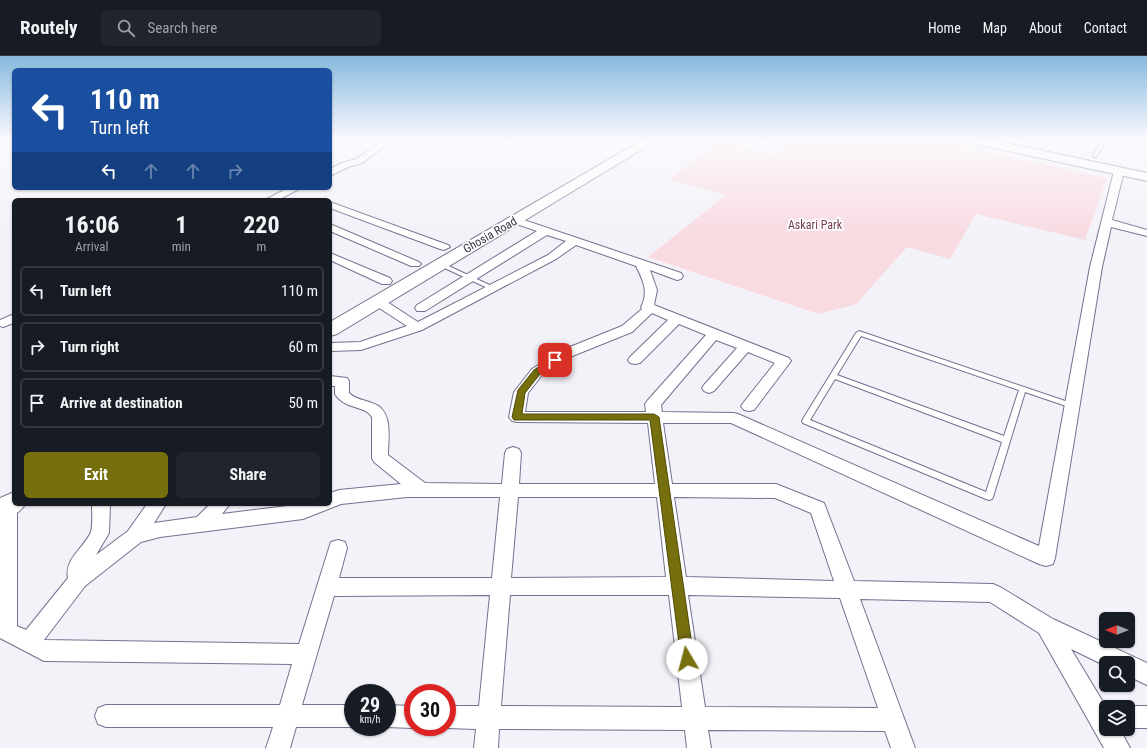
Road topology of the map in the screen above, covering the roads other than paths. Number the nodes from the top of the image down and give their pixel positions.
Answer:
1 (575, 172) edge
2 (595, 172) edge
3 (1119, 172) edge
4 (1125, 172) edge
5 (1147, 177) edge
6 (292, 190) edge
7 (274, 198) edge
8 (332, 206) edge
9 (492, 219) junction
10 (510, 222) junction
11 (1106, 222) junction
12 (332, 228) edge
13 (545, 231) junction
14 (1147, 232) edge
15 (574, 241) junction
16 (444, 247) junction
17 (332, 257) edge
18 (640, 263) junction
19 (415, 264) junction
20 (440, 264) junction
21 (677, 276) dead end
22 (470, 278) junction
23 (386, 281) junction
24 (494, 289) junction
25 (377, 302) junction
26 (422, 308) dead end
27 (650, 308) junction
28 (336, 310) dead end
29 (676, 319) junction
30 (417, 327) junction
31 (332, 329) edge
32 (714, 334) junction
33 (746, 346) junction
34 (332, 347) edge
35 (635, 360) dead end
36 (834, 376) junction
37 (332, 381) edge
38 (709, 388) dead end
39 (1022, 390) junction
40 (749, 406) dead end
41 (1072, 406) junction
42 (654, 417) junction
43 (1006, 440) junction
44 (513, 453) dead end
45 (421, 490) junction
46 (510, 490) junction
47 (664, 491) junction
48 (332, 500) edge
49 (7, 506) edge
50 (101, 506) edge
51 (156, 506) edge
52 (219, 506) edge
53 (318, 506) edge
54 (203, 523) junction
55 (135, 536) junction
56 (338, 548) dead end
57 (78, 580) junction
58 (501, 586) junction
59 (677, 586) junction
60 (326, 587) junction
61 (847, 590) junction
62 (1046, 626) junction
63 (29, 642) junction
64 (306, 654) junction
65 (1108, 656) edge
66 (1135, 668) edge
67 (1147, 674) edge
68 (1099, 715) edge
69 (106, 716) dead end
70 (287, 716) junction
71 (344, 716) edge
72 (456, 717) edge
73 (488, 717) junction
74 (1135, 717) edge
75 (1147, 717) edge
76 (695, 718) junction
77 (893, 720) junction
78 (1111, 736) edge
79 (278, 748) edge
80 (486, 748) edge
81 (699, 748) edge
82 (903, 748) edge
83 (1118, 748) edge

1 - 9 main road
2 - 10 main road, Ghosia Road
3 - 11 street
4 - 5 main road
6 - 7 street
8 - 16 street
9 - 10 main road
9 - 16 main road
10 - 13 street
10 - 20 main road, Ghosia Road
11 - 14 street
11 - 41 street
12 - 19 street
13 - 15 street
13 - 22 street
15 - 18 street
15 - 24 street
16 - 19 main road
17 - 23 street
18 - 21 street
18 - 27 street
19 - 23 main road
20 - 22 lane
20 - 25 main road, Ghosia Road
22 - 24 lane
22 - 26 street
23 - 28 main road
24 - 30 street
25 - 30 street
25 - 31 main road, Ghosia Road
27 - 29 street
27 - 42 street
29 - 32 street
29 - 35 street
30 - 34 street
32 - 33 street
32 - 42 street
33 - 38 street
33 - 40 street
36 - 39 lane
36 - 43 lane
36 - 43 lane
37 - 45 street
39 - 41 lane
39 - 43 lane
41 - 42 street
42 - 47 street
44 - 46 street
45 - 46 street
45 - 48 street
46 - 47 street
46 - 58 street
47 - 59 street
47 - 61 street
49 - 63 street
50 - 57 street
51 - 55 street
52 - 54 street
53 - 54 street
54 - 55 street
55 - 57 street
56 - 60 street
57 - 63 street
58 - 59 street
58 - 60 street
58 - 73 street
59 - 61 street
59 - 76 street
60 - 64 street
61 - 62 street
61 - 77 street
62 - 65 street
62 - 68 street
63 - 64 street
64 - 70 street
66 - 67 street
69 - 70 street
70 - 71 street
70 - 79 street
72 - 73 street
73 - 76 street
73 - 80 street
74 - 75 street
76 - 77 street
76 - 81 street
77 - 82 street
78 - 83 street

